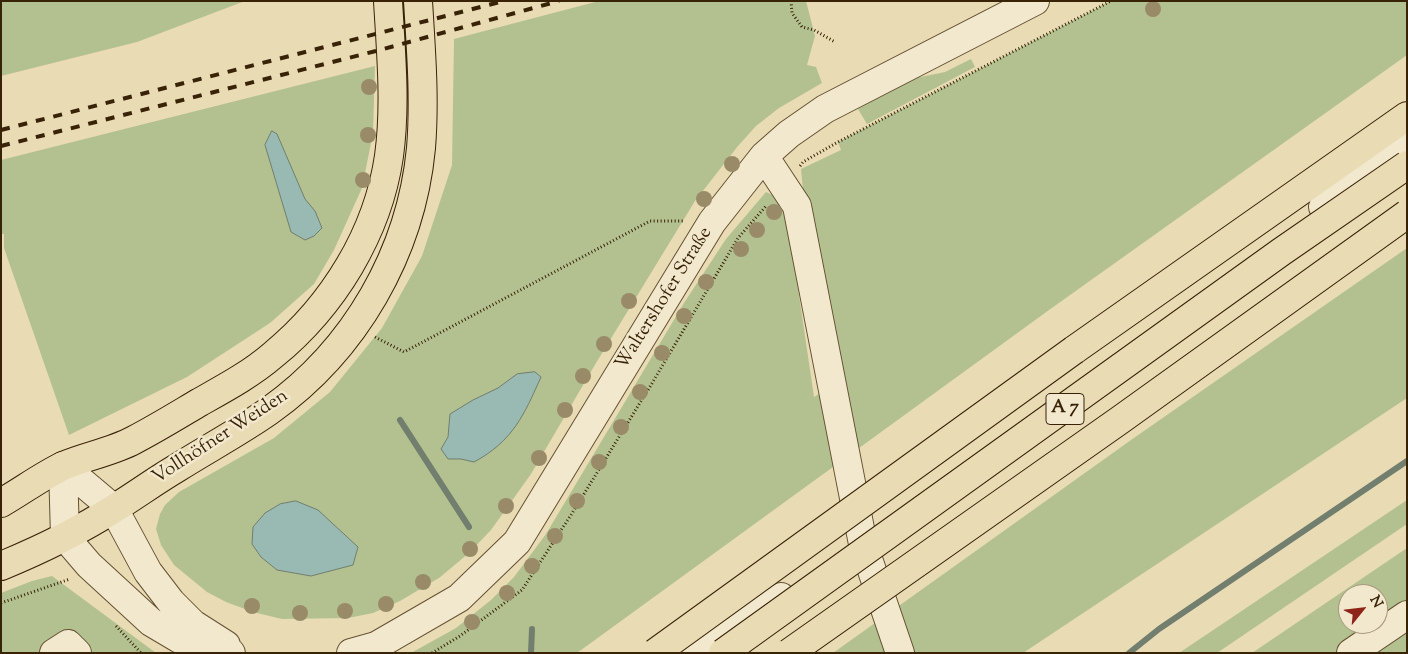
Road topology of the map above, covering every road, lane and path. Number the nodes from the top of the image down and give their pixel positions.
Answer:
1 (388, 1) edge
2 (418, 1) edge
3 (791, 1) edge
4 (1035, 1) edge
5 (1111, 1) edge
6 (835, 42) dead end
7 (1407, 116) edge
8 (1407, 146) edge
9 (764, 156) junction
10 (1407, 164) edge
11 (784, 185) junction
12 (1407, 214) edge
13 (712, 222) junction
14 (354, 326) junction
15 (63, 466) junction
16 (1, 502) edge
17 (114, 509) junction
18 (65, 537) junction
19 (863, 544) junction
20 (1, 566) edge
21 (72, 578) dead end
22 (1, 603) edge
23 (1407, 615) edge
24 (116, 626) dead end
25 (201, 651) edge
26 (54, 653) edge
27 (77, 653) edge
28 (141, 653) edge
29 (231, 653) edge
30 (238, 653) edge
31 (351, 653) edge
32 (432, 653) edge
33 (655, 653) edge
34 (694, 653) edge
35 (722, 653) edge
36 (789, 653) edge
37 (900, 653) edge
38 (1351, 653) edge

1 - 15 main road
2 - 14 main road, Vollhöfner Weiden
3 - 6 path
4 - 9 street, Waltershofer Straße
5 - 11 path
7 - 33 main road, A 7, bridge
8 - 19 street
9 - 11 street
9 - 13 street, Waltershofer Straße
10 - 35 main road, A 7, bridge
11 - 19 street
11 - 32 path
12 - 36 main road, A 7, bridge
13 - 14 path
13 - 31 street, Waltershofer Straße
14 - 17 main road, Vollhöfner Weiden
15 - 16 main road
15 - 17 street
15 - 18 street
17 - 18 main road, Vollhöfner Weiden
17 - 30 street
18 - 20 main road
18 - 25 street
19 - 34 street
19 - 37 street
21 - 22 path
23 - 38 street
24 - 28 path
25 - 29 street
26 - 27 street

